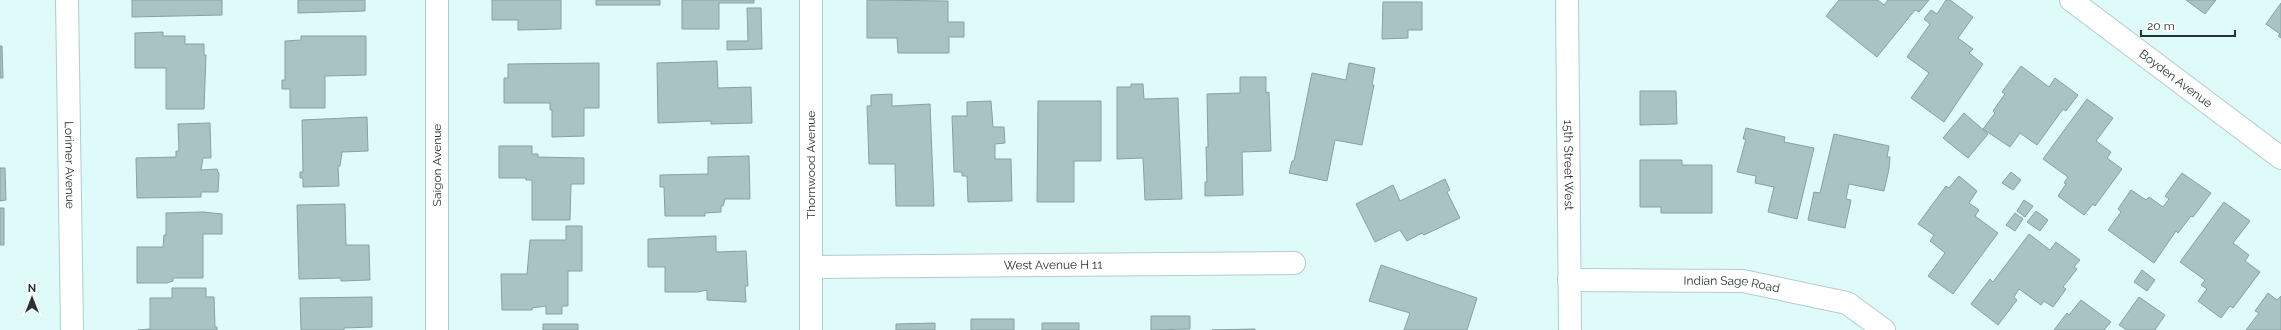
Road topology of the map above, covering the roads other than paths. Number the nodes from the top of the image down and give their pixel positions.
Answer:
1 (67, 0) edge
2 (437, 0) edge
3 (811, 0) edge
4 (1567, 0) edge
5 (2072, 0) edge
6 (2281, 158) edge
7 (1294, 263) dead end
8 (811, 267) junction
9 (1569, 280) junction
10 (72, 330) edge
11 (437, 330) edge
12 (811, 330) edge
13 (1570, 330) edge
14 (1884, 330) edge

1 - 10 street, Lorimer Avenue
2 - 11 street, Saigon Avenue
3 - 8 street, Thornwood Avenue
4 - 9 street, 15th Street West
5 - 6 street, Boyden Avenue
7 - 8 street, West Avenue H 11
8 - 12 street, Thornwood Avenue
9 - 13 street, 15th Street West
9 - 14 street, Indian Sage Road

